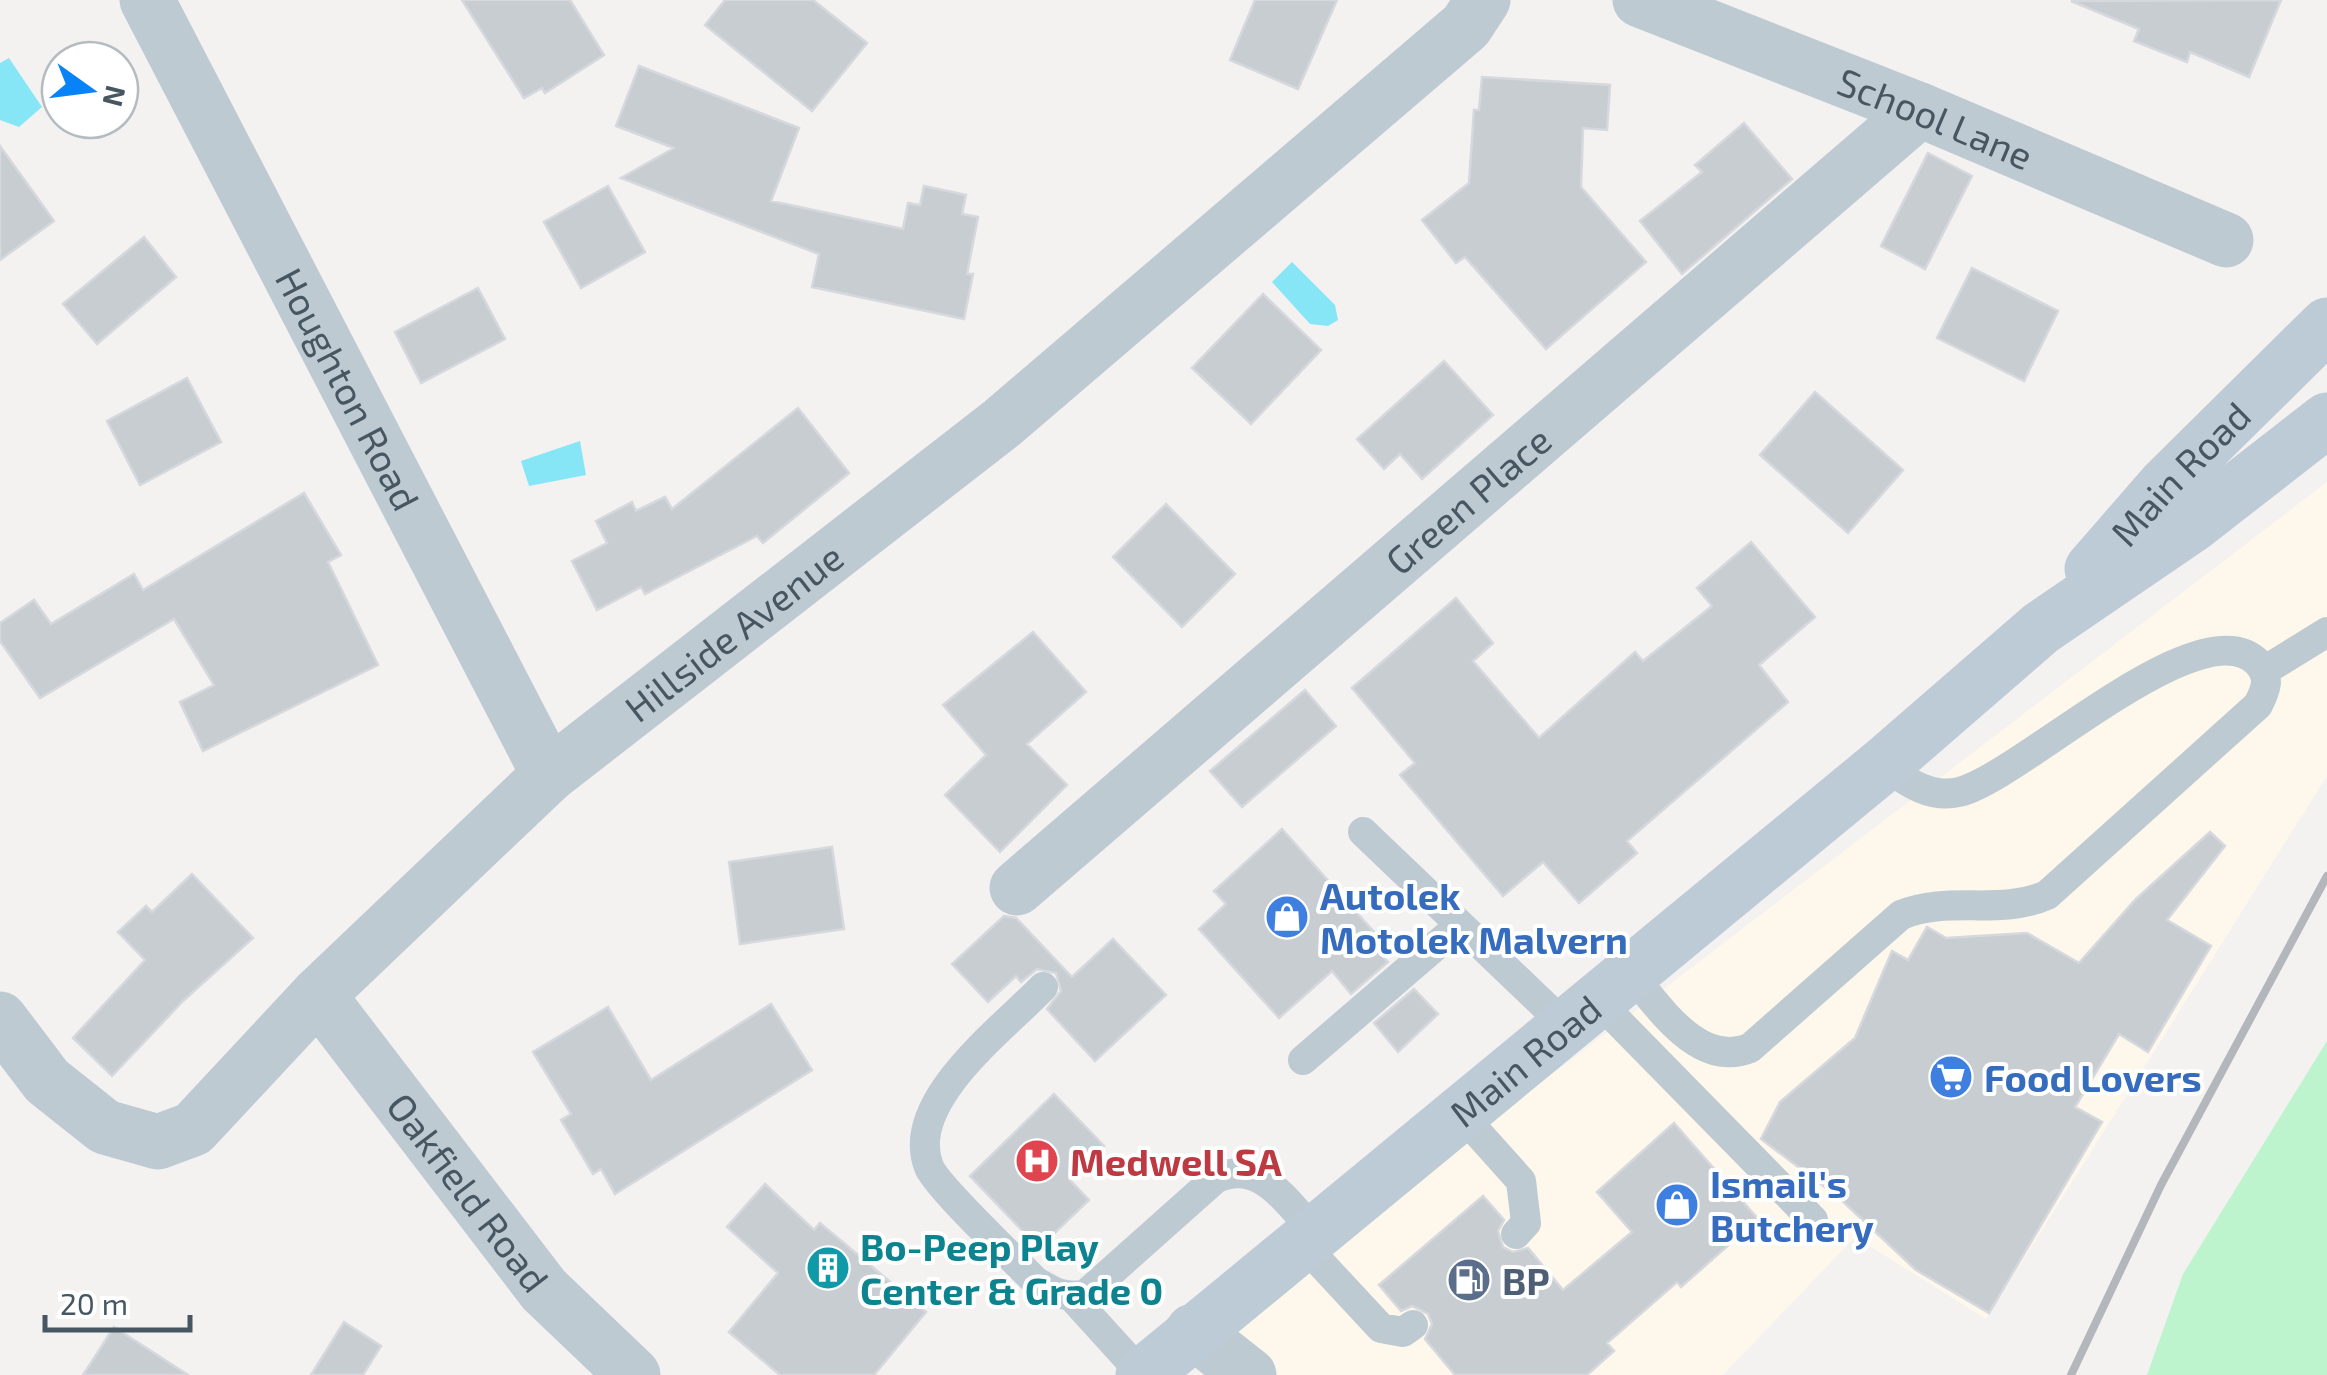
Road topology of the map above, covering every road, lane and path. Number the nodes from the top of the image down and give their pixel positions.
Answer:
1 (147, 0) edge
2 (1483, 0) edge
3 (1640, 0) edge
4 (1920, 110) junction
5 (2226, 240) dead end
6 (2327, 325) edge
7 (2327, 420) edge
8 (2041, 628) junction
9 (2327, 632) edge
10 (2264, 671) junction
11 (1883, 765) junction
12 (549, 774) junction
13 (1364, 832) dead end
14 (1018, 888) dead end
15 (1460, 926) junction
16 (1044, 987) dead end
17 (318, 995) junction
18 (1597, 1000) junction
19 (0, 1019) edge
20 (1302, 1060) dead end
21 (1460, 1113) junction
22 (1813, 1220) dead end
23 (1516, 1234) dead end
24 (1308, 1237) junction
25 (1072, 1297) junction
26 (1413, 1324) dead end
27 (1193, 1331) junction
28 (633, 1375) edge
29 (1143, 1375) edge
30 (1249, 1375) edge

1 - 12 street, Houghton Road
2 - 12 street, Hillside Avenue
3 - 4 street, School Lane
4 - 5 street, School Lane
4 - 14 street, Green Place
6 - 8 main road, Main Road
7 - 8 main road, Main Road
8 - 11 main road, Main Road
9 - 10 lane
10 - 11 lane
10 - 18 lane
11 - 18 main road, Main Road
12 - 17 street, Hillside Avenue
13 - 15 lane
15 - 18 lane
15 - 20 lane
16 - 25 lane
17 - 19 street, Hillside Avenue
17 - 28 street, Oakfield Road
18 - 21 main road, Main Road
18 - 22 lane
21 - 23 lane
21 - 24 main road, Main Road
24 - 25 lane
24 - 26 lane
24 - 27 main road, Main Road
25 - 29 lane
27 - 29 main road, Main Road
27 - 30 street

